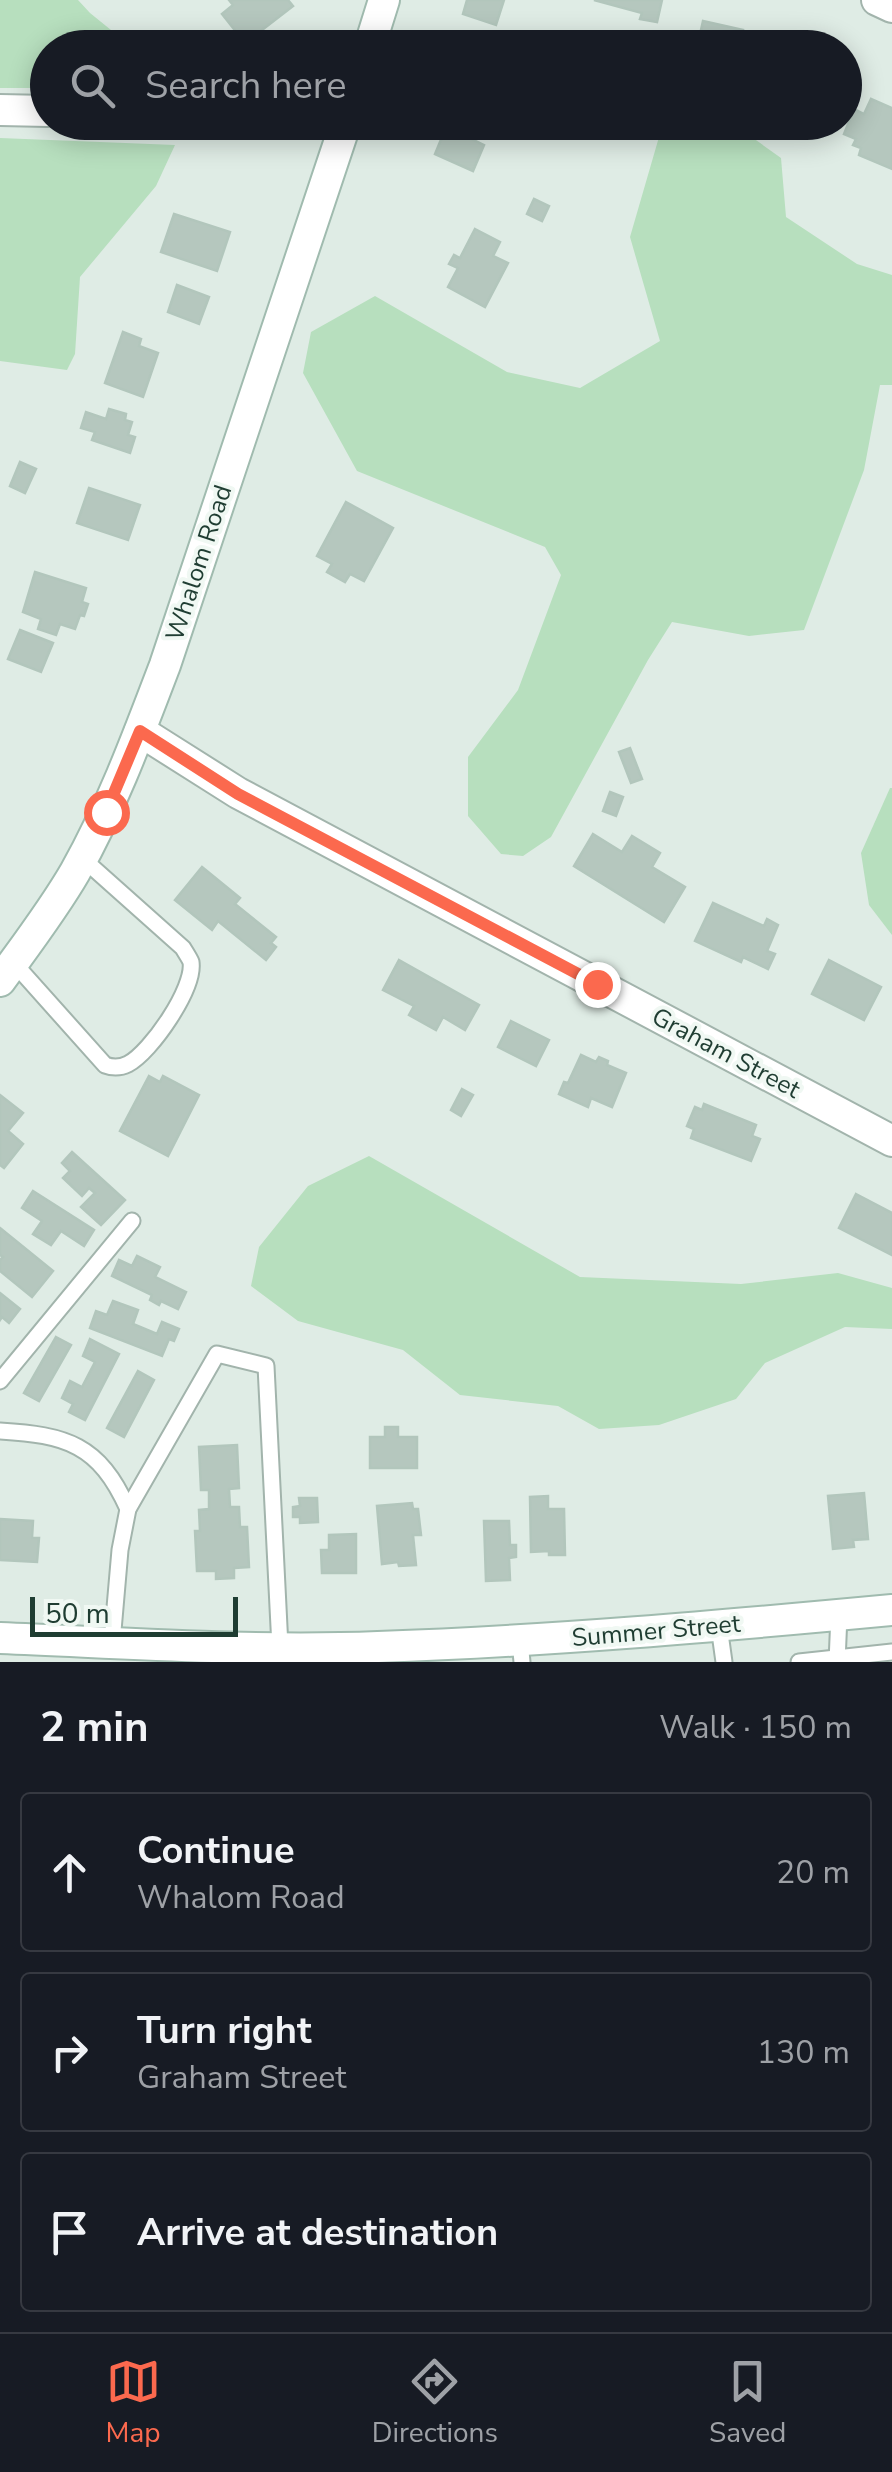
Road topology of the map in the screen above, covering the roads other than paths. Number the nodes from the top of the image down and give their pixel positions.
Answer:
1 (384, 0) edge
2 (877, 0) edge
3 (892, 7) edge
4 (375, 30) edge
5 (0, 110) edge
6 (30, 111) edge
7 (340, 140) edge
8 (140, 731) junction
9 (82, 858) junction
10 (7, 972) edge
11 (892, 1141) edge
12 (132, 1221) dead end
13 (0, 1381) edge
14 (0, 1430) edge
15 (128, 1509) junction
16 (892, 1610) edge
17 (839, 1615) junction
18 (718, 1626) junction
19 (0, 1638) edge
20 (112, 1642) junction
21 (280, 1647) junction
22 (521, 1651) edge
23 (892, 1652) edge
24 (838, 1660) edge
25 (724, 1662) edge
26 (799, 1662) edge

1 - 4 main road
2 - 3 main road
5 - 6 main road
7 - 8 main road, Whalom Road
8 - 9 main road, Whalom Road
8 - 11 main road, Graham Street
9 - 10 main road, Whalom Road
9 - 10 lane
12 - 13 lane
14 - 15 lane
15 - 20 lane
15 - 21 lane
16 - 17 main road, Summer Street
17 - 18 main road, Summer Street
17 - 24 lane
18 - 22 main road, Summer Street
18 - 25 lane
19 - 20 main road, Summer Street
20 - 21 main road, Summer Street
21 - 22 main road, Summer Street
23 - 24 lane
24 - 26 lane

